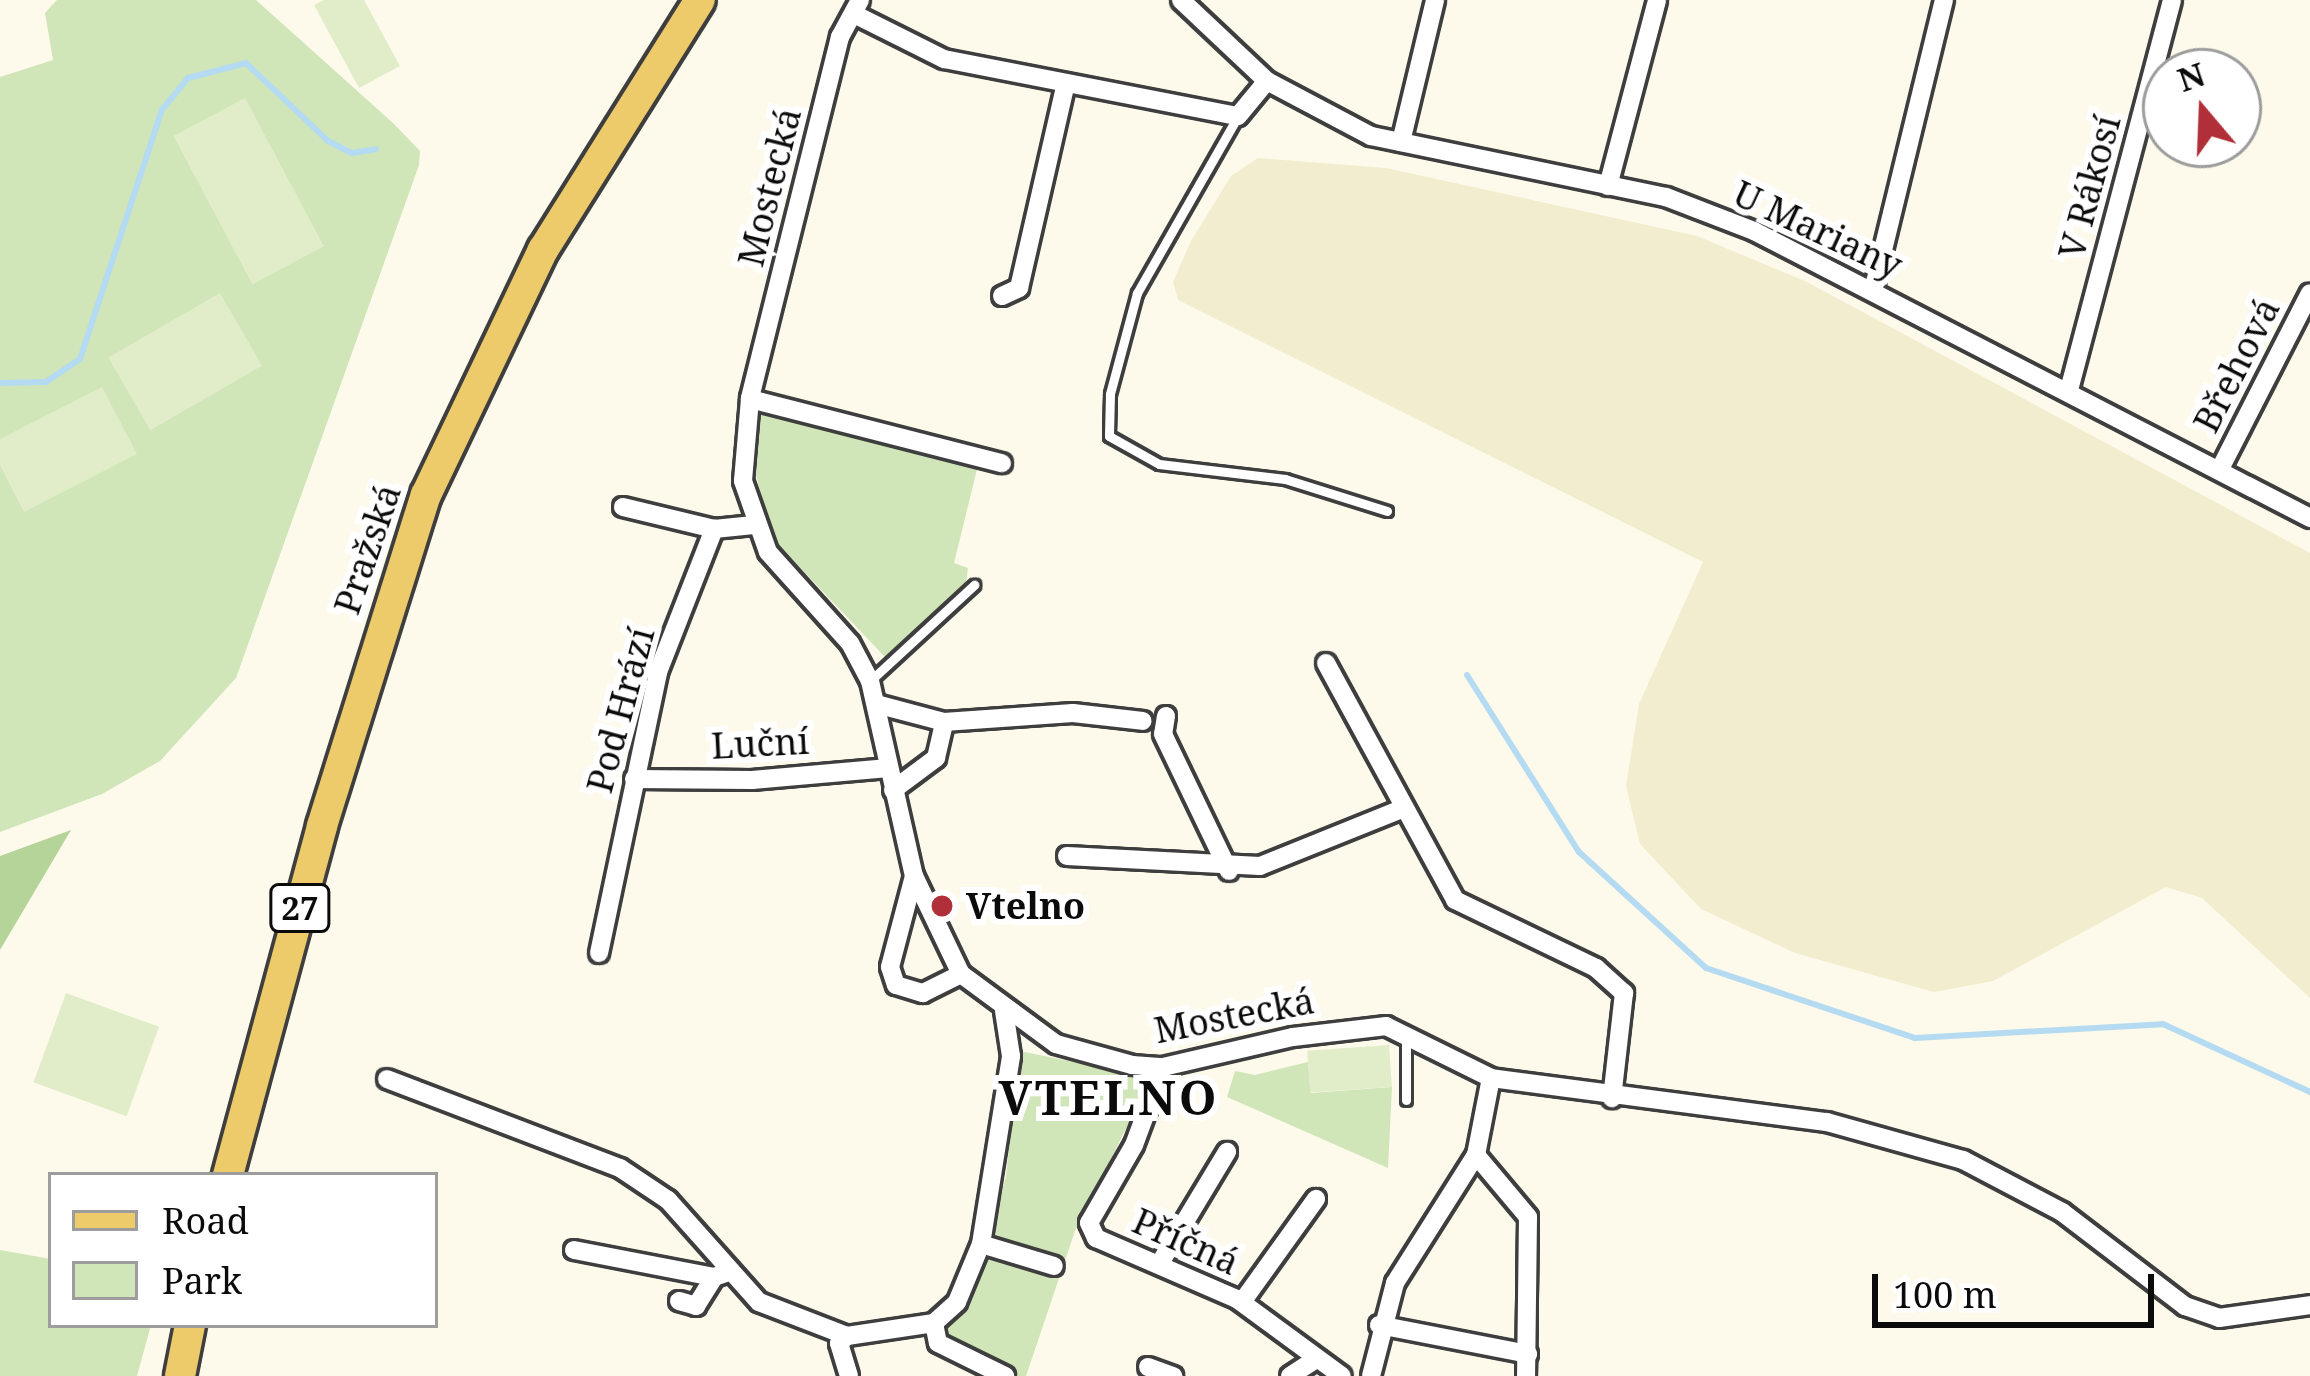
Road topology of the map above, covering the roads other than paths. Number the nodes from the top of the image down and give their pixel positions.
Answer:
1 (700, 0) edge
2 (1180, 0) edge
3 (1435, 0) edge
4 (1658, 0) edge
5 (1945, 0) edge
6 (2172, 0) edge
7 (857, 7) edge
8 (1202, 7) edge
9 (1268, 81) junction
10 (1066, 83) junction
11 (1238, 116) junction
12 (1401, 142) junction
13 (1608, 186) junction
14 (1873, 291) junction
15 (2310, 293) edge
16 (1002, 296) dead end
17 (2069, 391) junction
18 (750, 399) junction
19 (1002, 463) dead end
20 (2221, 467) junction
21 (623, 507) dead end
22 (1387, 512) dead end
23 (2310, 518) edge
24 (754, 525) junction
25 (714, 529) junction
26 (974, 586) dead end
27 (1326, 663) dead end
28 (870, 681) junction
29 (876, 704) junction
30 (1166, 716) dead end
31 (1143, 721) dead end
32 (944, 722) junction
33 (888, 768) junction
34 (634, 779) junction
35 (893, 790) junction
36 (1402, 809) junction
37 (1066, 856) dead end
38 (1229, 871) junction
39 (914, 876) junction
40 (598, 952) dead end
41 (961, 974) junction
42 (1004, 1011) junction
43 (1406, 1032) junction
44 (1163, 1067) junction
45 (387, 1078) dead end
46 (1491, 1078) junction
47 (1612, 1098) junction
48 (1406, 1100) dead end
49 (1227, 1153) dead end
50 (1476, 1155) junction
51 (229, 1172) edge
52 (1316, 1199) dead end
53 (981, 1244) junction
54 (574, 1250) dead end
55 (1160, 1263) junction
56 (1054, 1267) dead end
57 (723, 1274) junction
58 (679, 1301) dead end
59 (1242, 1302) junction
60 (2310, 1305) edge
61 (934, 1323) junction
62 (1379, 1325) junction
63 (189, 1328) edge
64 (847, 1336) junction
65 (1528, 1354) junction
66 (1315, 1360) junction
67 (1148, 1367) dead end
68 (179, 1376) edge
69 (849, 1376) edge
70 (1006, 1376) edge
71 (1173, 1376) edge
72 (1290, 1376) edge
73 (1342, 1376) edge
74 (1371, 1376) edge
75 (1526, 1376) edge

1 - 51 main road, Pražská / 27
2 - 8 street, U Mariany
3 - 12 street
4 - 13 street
5 - 14 street
6 - 17 street, V Rákosí
7 - 10 street
7 - 18 street, Mostecká
8 - 9 street, U Mariany
9 - 11 street
9 - 12 street, U Mariany
10 - 11 street
10 - 16 street
11 - 22 lane
12 - 13 street, U Mariany
13 - 14 street, U Mariany
14 - 17 street, U Mariany
15 - 20 street, Břehová
17 - 20 street, U Mariany
18 - 19 street
18 - 24 street, Mostecká
20 - 23 street, U Mariany
21 - 25 street
24 - 25 street
24 - 28 street, Mostecká
25 - 34 street, Pod Hrází
26 - 28 lane
27 - 36 street
28 - 29 street, Mostecká
29 - 32 street
29 - 33 street, Mostecká
30 - 38 street
31 - 32 street
32 - 35 street
33 - 34 street, Luční
33 - 35 street, Mostecká
34 - 40 street, Pod Hrází
35 - 39 street, Mostecká
36 - 38 street
36 - 47 street
37 - 38 street
39 - 41 street, Mostecká
39 - 41 street
41 - 42 street, Mostecká
42 - 44 street, Mostecká
42 - 53 street
43 - 44 street, Mostecká
43 - 46 street, Mostecká
43 - 48 lane
44 - 55 street, Příčná
45 - 57 street
46 - 47 street, Mostecká
46 - 50 street
47 - 60 street, Mostecká
49 - 55 street
50 - 62 street
50 - 65 street
52 - 59 street
53 - 56 street
53 - 61 street
54 - 57 street
55 - 59 street, Příčná
57 - 58 street
57 - 64 street
59 - 66 street, Příčná
61 - 64 street
61 - 70 street
62 - 65 street
62 - 74 street
63 - 68 main road
64 - 69 street
65 - 75 street
66 - 72 street
66 - 73 street, Příčná
67 - 71 street

